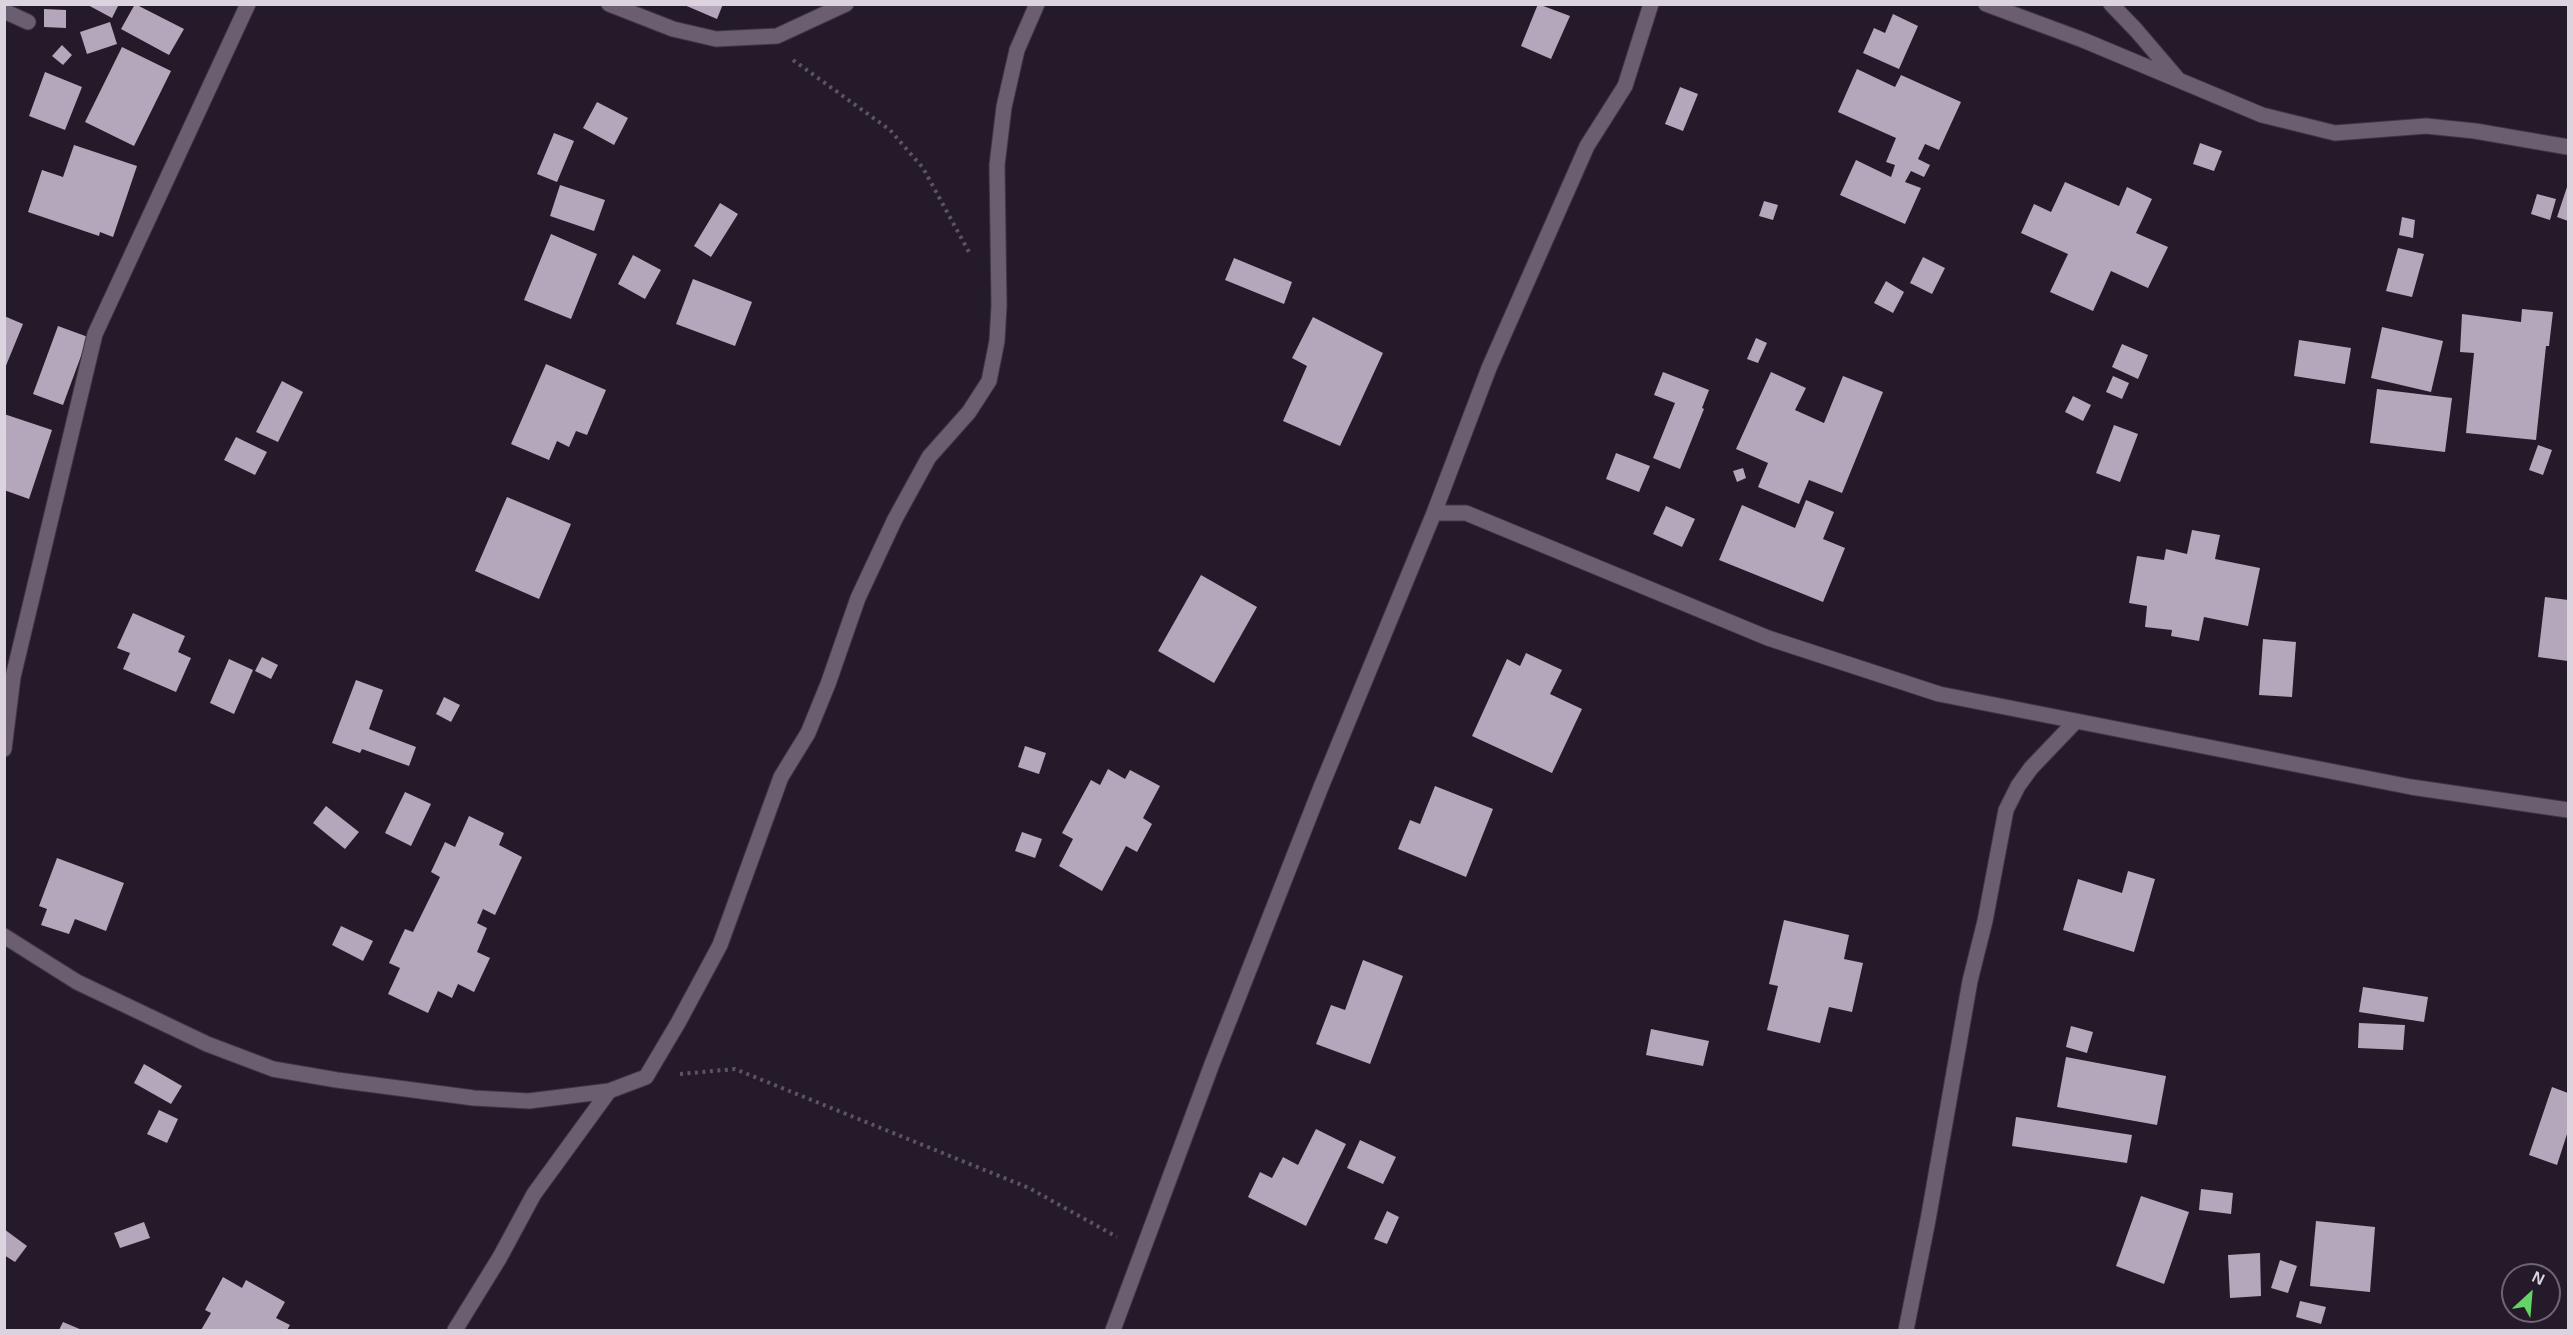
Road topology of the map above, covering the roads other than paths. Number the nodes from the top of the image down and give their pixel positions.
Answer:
1 (248, 4) edge
2 (609, 4) edge
3 (846, 4) edge
4 (1037, 4) edge
5 (1651, 4) edge
6 (1986, 4) edge
7 (2111, 4) edge
8 (4, 11) edge
9 (28, 22) dead end
10 (2179, 80) junction
11 (2568, 147) edge
12 (1434, 513) junction
13 (9, 672) edge
14 (2075, 722) junction
15 (4, 749) edge
16 (2568, 810) edge
17 (4, 936) edge
18 (609, 1091) junction
19 (455, 1330) edge
20 (1113, 1330) edge
21 (1906, 1330) edge

1 - 13 street
2 - 3 street
4 - 18 street
5 - 12 street
6 - 10 street
7 - 10 street
8 - 9 street
10 - 11 street
12 - 14 street
12 - 20 street
13 - 15 street
14 - 16 street
14 - 21 street
17 - 18 street
18 - 19 street

